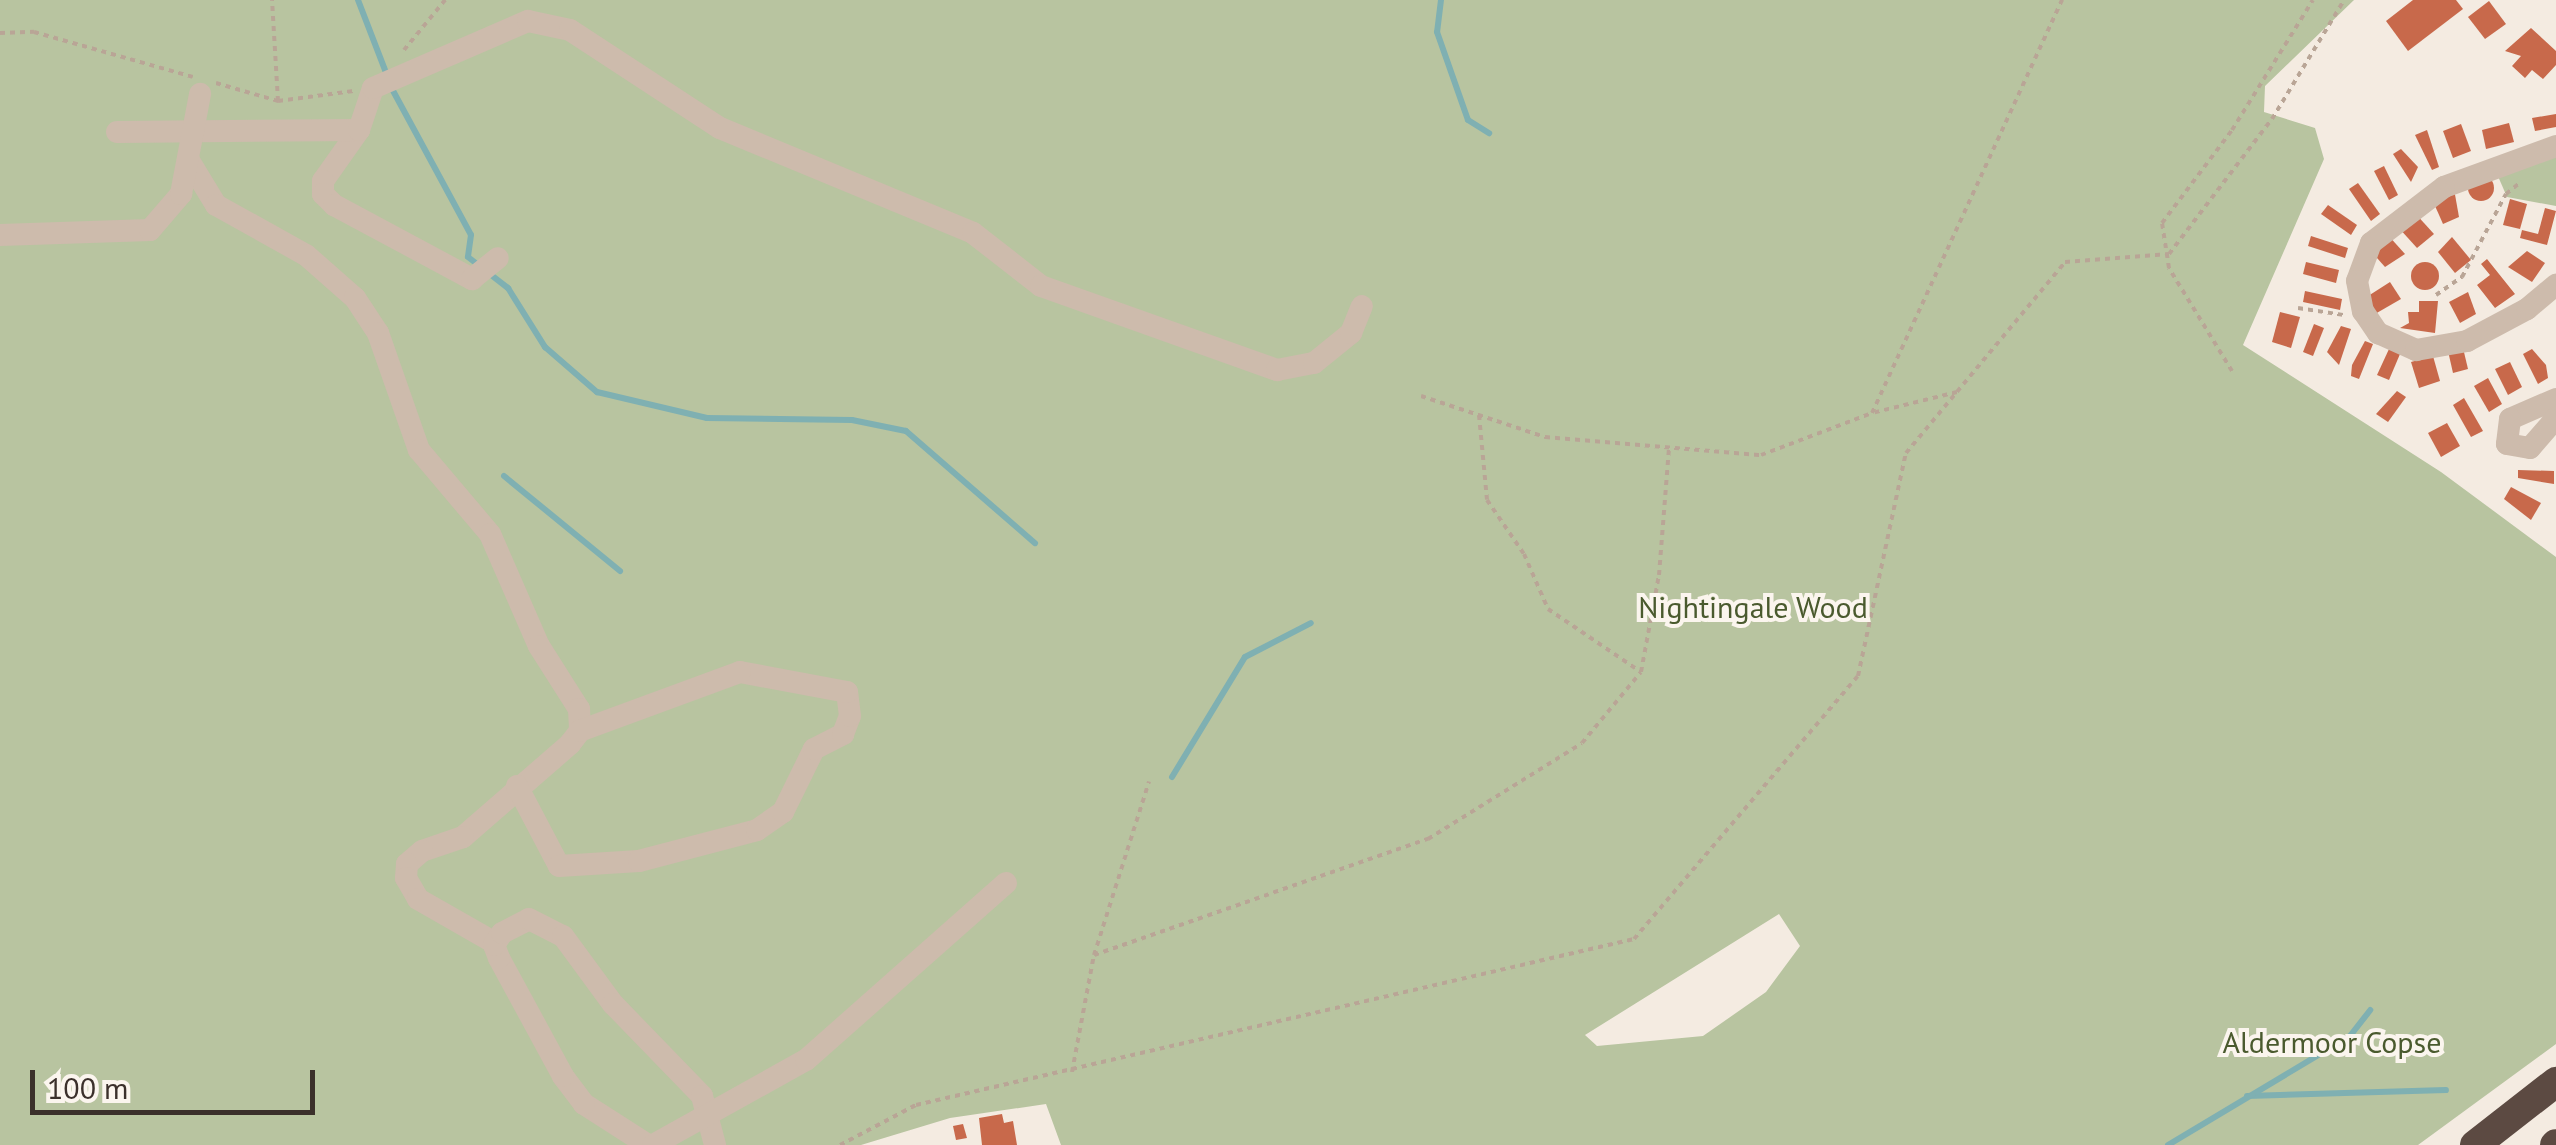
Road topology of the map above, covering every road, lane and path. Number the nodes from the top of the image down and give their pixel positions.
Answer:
1 (272, 0) edge
2 (2062, 0) edge
3 (2313, 0) edge
4 (2344, 0) edge
5 (0, 33) edge
6 (200, 94) dead end
7 (359, 130) junction
8 (117, 132) dead end
9 (190, 132) junction
10 (2552, 147) edge
11 (188, 159) junction
12 (0, 236) edge
13 (2165, 254) junction
14 (490, 267) dead end
15 (2556, 284) edge
16 (2436, 296) dead end
17 (1362, 306) dead end
18 (2361, 306) junction
19 (2298, 308) dead end
20 (2232, 372) dead end
21 (1957, 392) junction
22 (1422, 396) dead end
23 (2556, 400) edge
24 (1872, 413) junction
25 (1479, 415) junction
26 (2556, 418) edge
27 (1669, 447) junction
28 (1641, 672) junction
29 (580, 731) junction
30 (1149, 782) dead end
31 (517, 786) junction
32 (1006, 883) dead end
33 (495, 943) junction
34 (1094, 956) junction
35 (1072, 1073) junction
36 (2556, 1082) edge
37 (708, 1115) junction
38 (651, 1145) edge
39 (715, 1145) edge
40 (840, 1145) edge
41 (2476, 1145) edge

1 - 5 path
2 - 24 path
3 - 13 path
4 - 13 path
6 - 9 street
7 - 9 street
7 - 14 street
7 - 17 street
8 - 9 street
9 - 11 street
10 - 16 path
10 - 18 street
11 - 12 street
11 - 29 street
13 - 20 path
13 - 21 path
15 - 18 street
18 - 19 path
21 - 24 path
21 - 35 path
22 - 25 path
23 - 26 street
24 - 27 path
25 - 27 path
25 - 28 path
27 - 28 path
28 - 34 path
29 - 31 street
29 - 31 street
30 - 34 path
31 - 33 street
32 - 37 street
33 - 37 street
33 - 38 street
34 - 35 path
35 - 40 path
36 - 41 highway
37 - 38 street
37 - 39 street

